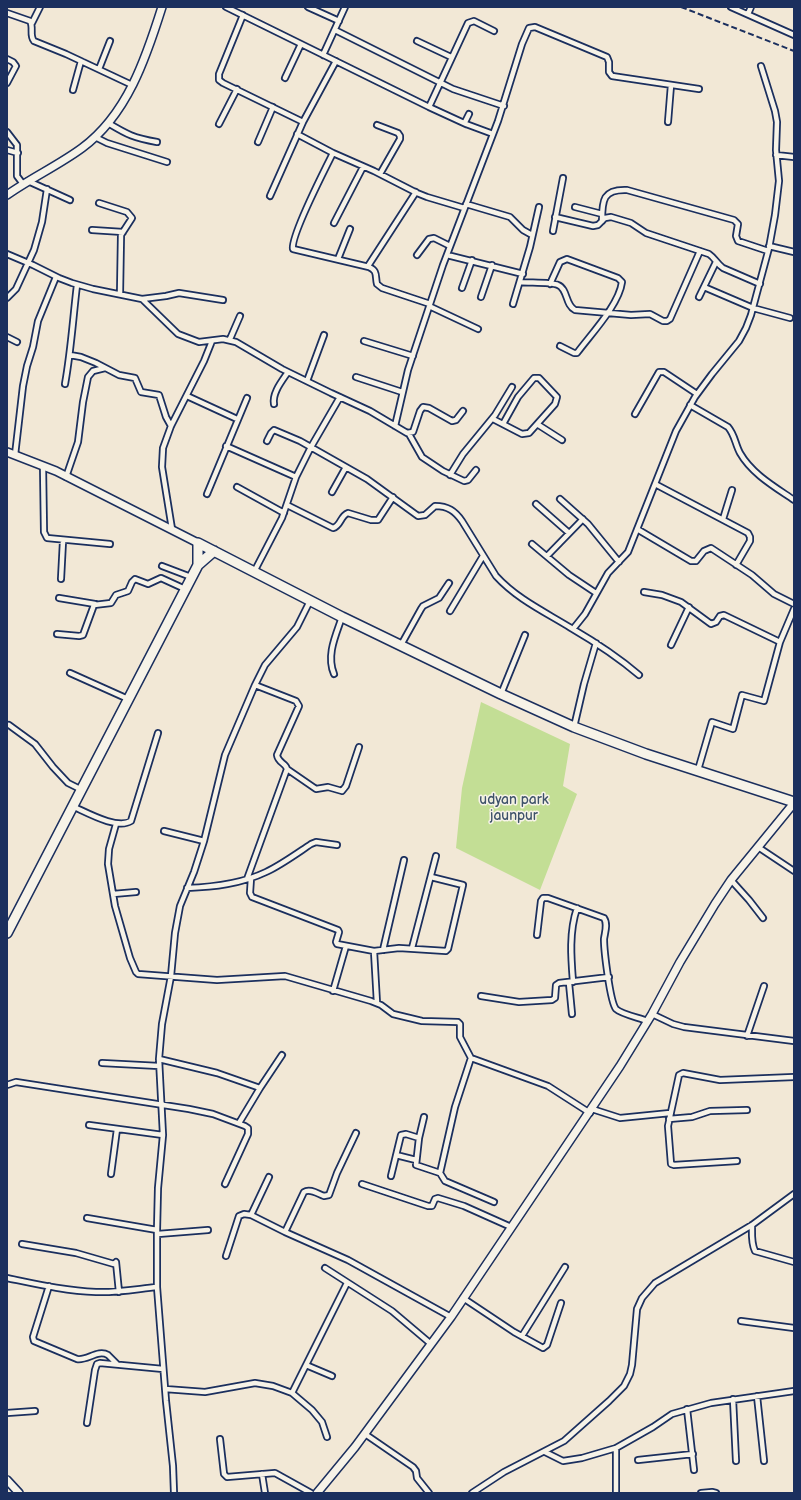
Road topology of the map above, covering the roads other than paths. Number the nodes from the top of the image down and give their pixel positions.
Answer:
1 (40, 7) edge
2 (162, 7) edge
3 (226, 7) edge
4 (308, 7) edge
5 (345, 7) edge
6 (731, 7) edge
7 (751, 7) edge
8 (237, 9) edge
9 (7, 13) edge
10 (748, 14) junction
11 (243, 15) junction
12 (339, 21) junction
13 (32, 24) junction
14 (335, 30) junction
15 (494, 31) dead end
16 (794, 35) edge
17 (110, 41) dead end
18 (418, 41) dead end
19 (301, 44) junction
20 (323, 55) junction
21 (451, 57) junction
22 (7, 59) edge
23 (81, 61) junction
24 (336, 62) junction
25 (761, 66) dead end
26 (99, 69) junction
27 (285, 78) dead end
28 (440, 82) junction
29 (7, 83) edge
30 (132, 85) junction
31 (671, 85) junction
32 (237, 89) junction
33 (699, 89) dead end
34 (72, 90) dead end
35 (504, 106) junction
36 (273, 107) junction
37 (429, 107) junction
38 (469, 114) dead end
39 (303, 122) junction
40 (668, 122) dead end
41 (108, 123) junction
42 (219, 124) dead end
43 (466, 124) junction
44 (378, 125) dead end
45 (7, 132) edge
46 (298, 134) junction
47 (493, 134) junction
48 (95, 137) junction
49 (157, 142) dead end
50 (258, 142) dead end
51 (7, 150) edge
52 (18, 153) junction
53 (333, 153) junction
54 (776, 154) junction
55 (794, 158) edge
56 (167, 162) dead end
57 (363, 167) junction
58 (380, 174) junction
59 (563, 178) dead end
60 (25, 182) junction
61 (47, 190) junction
62 (416, 192) junction
63 (7, 194) edge
64 (270, 196) dead end
65 (70, 200) dead end
66 (99, 203) dead end
67 (465, 206) junction
68 (538, 207) dead end
69 (575, 207) dead end
70 (602, 214) junction
71 (556, 217) junction
72 (602, 221) junction
73 (334, 223) dead end
74 (350, 229) dead end
75 (92, 230) dead end
76 (553, 231) dead end
77 (123, 232) junction
78 (532, 235) junction
79 (450, 246) junction
80 (768, 249) junction
81 (700, 251) junction
82 (794, 252) edge
83 (7, 254) edge
84 (417, 255) dead end
85 (447, 255) junction
86 (338, 259) junction
87 (472, 260) junction
88 (27, 262) junction
89 (716, 262) junction
90 (492, 265) junction
91 (368, 266) junction
92 (523, 274) junction
93 (56, 277) junction
94 (520, 282) junction
95 (550, 284) junction
96 (760, 284) junction
97 (77, 285) junction
98 (462, 288) dead end
99 (704, 288) junction
100 (10, 293) edge
101 (120, 294) junction
102 (481, 296) dead end
103 (699, 297) dead end
104 (7, 298) edge
105 (142, 298) junction
106 (223, 300) dead end
107 (513, 304) dead end
108 (430, 305) junction
109 (753, 308) junction
110 (608, 314) junction
111 (240, 316) dead end
112 (790, 318) dead end
113 (478, 329) dead end
114 (324, 335) dead end
115 (7, 337) edge
116 (230, 339) junction
117 (212, 341) junction
118 (17, 342) dead end
119 (364, 342) dead end
120 (560, 346) dead end
121 (70, 355) junction
122 (413, 356) junction
123 (105, 368) junction
124 (288, 372) junction
125 (356, 377) dead end
126 (307, 381) junction
127 (65, 384) dead end
128 (512, 387) dead end
129 (402, 392) junction
130 (697, 394) junction
131 (187, 396) junction
132 (340, 397) junction
133 (247, 398) dead end
134 (274, 404) dead end
135 (690, 405) junction
136 (464, 411) dead end
137 (635, 414) dead end
138 (237, 419) junction
139 (493, 419) junction
140 (503, 424) junction
141 (537, 424) junction
142 (170, 426) junction
143 (395, 426) junction
144 (409, 434) junction
145 (562, 440) dead end
146 (267, 441) dead end
147 (226, 446) junction
148 (311, 447) junction
149 (7, 452) edge
150 (15, 454) junction
151 (43, 466) junction
152 (346, 467) junction
153 (476, 470) dead end
154 (450, 475) junction
155 (296, 476) junction
156 (66, 477) junction
157 (655, 484) junction
158 (237, 487) dead end
159 (732, 490) dead end
160 (332, 492) dead end
161 (207, 494) dead end
162 (393, 497) junction
163 (560, 499) dead end
164 (794, 500) edge
165 (536, 504) dead end
166 (286, 505) junction
167 (284, 513) junction
168 (583, 519) junction
169 (723, 519) junction
170 (172, 529) junction
171 (637, 529) junction
172 (569, 533) junction
173 (63, 540) junction
174 (198, 543) junction
175 (110, 544) dead end
176 (532, 544) dead end
177 (214, 551) junction
178 (483, 556) junction
179 (547, 556) junction
180 (619, 562) junction
181 (198, 564) junction
182 (736, 565) junction
183 (162, 566) dead end
184 (254, 572) junction
185 (191, 577) junction
186 (61, 579) dead end
187 (449, 583) dead end
188 (185, 589) junction
189 (644, 592) dead end
190 (596, 593) junction
191 (59, 598) dead end
192 (310, 601) junction
193 (95, 604) junction
194 (794, 604) edge
195 (689, 607) junction
196 (794, 609) edge
197 (450, 611) dead end
198 (342, 617) junction
199 (573, 629) junction
200 (57, 634) dead end
201 (525, 636) dead end
202 (780, 642) junction
203 (596, 643) junction
204 (401, 645) junction
205 (671, 645) dead end
206 (70, 673) dead end
207 (334, 674) dead end
208 (639, 675) dead end
209 (255, 685) junction
210 (502, 694) junction
211 (128, 699) junction
212 (9, 725) dead end
213 (574, 727) junction
214 (158, 733) dead end
215 (359, 747) dead end
216 (287, 769) junction
217 (698, 770) junction
218 (80, 789) junction
219 (794, 803) edge
220 (72, 806) junction
221 (116, 824) junction
222 (164, 831) dead end
223 (204, 841) junction
224 (337, 845) dead end
225 (758, 847) junction
226 (436, 856) dead end
227 (404, 860) dead end
228 (794, 871) edge
229 (431, 877) junction
230 (249, 879) junction
231 (731, 880) junction
232 (187, 888) junction
233 (136, 892) dead end
234 (113, 894) junction
235 (578, 908) junction
236 (763, 918) dead end
237 (7, 933) edge
238 (537, 935) dead end
239 (346, 946) junction
240 (412, 948) junction
241 (383, 950) junction
242 (374, 951) junction
243 (171, 976) junction
244 (609, 977) junction
245 (571, 982) junction
246 (764, 986) dead end
247 (333, 991) junction
248 (481, 996) dead end
249 (377, 1003) junction
250 (572, 1014) dead end
251 (652, 1014) junction
252 (648, 1021) junction
253 (747, 1036) junction
254 (794, 1041) edge
255 (282, 1054) dead end
256 (471, 1058) junction
257 (159, 1059) junction
258 (102, 1063) dead end
259 (159, 1066) junction
260 (794, 1077) edge
261 (7, 1085) edge
262 (260, 1088) junction
263 (162, 1104) junction
264 (748, 1110) dead end
265 (591, 1111) junction
266 (669, 1116) junction
267 (424, 1117) dead end
268 (239, 1123) junction
269 (89, 1125) dead end
270 (118, 1129) junction
271 (356, 1133) dead end
272 (163, 1136) junction
273 (419, 1138) junction
274 (396, 1155) junction
275 (416, 1160) junction
276 (737, 1162) dead end
277 (440, 1173) junction
278 (111, 1174) dead end
279 (391, 1176) dead end
280 (269, 1177) dead end
281 (225, 1184) dead end
282 (362, 1184) dead end
283 (794, 1195) edge
284 (494, 1202) dead end
285 (251, 1215) junction
286 (87, 1218) dead end
287 (752, 1225) junction
288 (511, 1227) junction
289 (208, 1230) dead end
290 (157, 1232) junction
291 (285, 1232) junction
292 (22, 1244) dead end
293 (226, 1256) dead end
294 (794, 1262) edge
295 (565, 1266) dead end
296 (325, 1268) dead end
297 (7, 1278) edge
298 (346, 1282) junction
299 (49, 1286) junction
300 (157, 1287) junction
301 (119, 1292) junction
302 (463, 1298) junction
303 (561, 1303) dead end
304 (451, 1317) junction
305 (741, 1321) dead end
306 (794, 1328) edge
307 (522, 1336) junction
308 (431, 1344) junction
309 (117, 1364) junction
310 (306, 1365) junction
311 (164, 1370) junction
312 (332, 1376) dead end
313 (165, 1389) junction
314 (794, 1391) edge
315 (292, 1393) junction
316 (757, 1396) junction
317 (734, 1399) junction
318 (687, 1409) junction
319 (35, 1411) dead end
320 (7, 1413) edge
321 (87, 1423) dead end
322 (365, 1434) junction
323 (326, 1437) dead end
324 (220, 1439) dead end
325 (616, 1448) junction
326 (545, 1452) junction
327 (693, 1454) junction
328 (638, 1460) dead end
329 (736, 1461) dead end
330 (764, 1461) dead end
331 (694, 1470) dead end
332 (262, 1474) junction
333 (7, 1480) edge
334 (18, 1493) edge
335 (174, 1493) edge
336 (265, 1493) edge
337 (311, 1493) edge
338 (317, 1493) edge
339 (429, 1493) edge
340 (472, 1493) edge
341 (616, 1493) edge
342 (701, 1493) edge
343 (716, 1493) edge

1 - 13 street
2 - 30 main road
3 - 8 street
4 - 12 street
5 - 12 street
6 - 10 street
7 - 10 street
8 - 11 street
9 - 13 street
10 - 16 street
11 - 19 street
11 - 32 street
12 - 14 street
13 - 23 street
14 - 20 street
14 - 28 street
15 - 21 street
17 - 26 street
18 - 21 street
19 - 20 street
19 - 27 street
20 - 24 street
21 - 28 street
22 - 29 street
23 - 26 street
23 - 34 street
24 - 37 street
24 - 39 street
25 - 54 street
26 - 30 street
28 - 35 street
28 - 37 street
30 - 41 main road
31 - 33 street
31 - 35 street
31 - 40 street
32 - 36 street
32 - 42 street
35 - 47 street
36 - 39 street
36 - 50 street
37 - 43 street
38 - 43 street
39 - 46 street
41 - 48 main road
41 - 49 street
43 - 47 street
44 - 58 street
45 - 52 street
46 - 53 street
46 - 64 street
47 - 67 street
48 - 56 street
48 - 60 main road
51 - 52 street
52 - 60 street
53 - 57 street
53 - 86 street
54 - 55 street
54 - 80 street
57 - 58 street
57 - 73 street
58 - 62 street
59 - 71 street
60 - 61 street
60 - 63 main road
61 - 65 street
61 - 88 street
62 - 67 street
62 - 91 street
66 - 77 street
67 - 78 street
67 - 79 street
68 - 78 street
69 - 70 street
70 - 72 street
70 - 80 street
71 - 72 street
71 - 76 street
72 - 81 street
74 - 86 street
75 - 77 street
77 - 101 street
78 - 92 street
79 - 84 street
79 - 85 street
80 - 82 street
80 - 96 street
81 - 89 street
81 - 110 street
83 - 88 street
85 - 87 street
85 - 108 street
86 - 91 street
87 - 90 street
87 - 98 street
88 - 93 street
88 - 100 street
89 - 96 street
89 - 99 street
90 - 92 street
90 - 102 street
91 - 108 street
92 - 94 street
93 - 97 street
93 - 150 street
94 - 95 street
94 - 107 street
95 - 110 street
95 - 110 street
96 - 109 street
97 - 101 street
97 - 121 street
99 - 103 street
99 - 109 street
100 - 104 street
101 - 105 street
105 - 106 street
105 - 117 street
108 - 113 street
108 - 122 street
109 - 112 street
109 - 130 street
110 - 120 street
111 - 116 street
114 - 126 street
115 - 118 street
116 - 117 street
116 - 124 street
117 - 131 street
119 - 122 street
121 - 123 street
121 - 127 street
122 - 129 street
123 - 142 street
123 - 156 street
124 - 126 street
124 - 134 street
125 - 129 street
126 - 132 street
128 - 139 street
129 - 143 street
130 - 135 street
130 - 137 street
131 - 138 street
131 - 142 street
132 - 143 street
132 - 148 street
133 - 138 street
135 - 157 street
135 - 164 street
136 - 144 street
138 - 147 street
139 - 140 street
139 - 154 street
140 - 141 street
140 - 141 street
141 - 145 street
142 - 170 street
143 - 144 street
144 - 154 street
146 - 148 street
147 - 155 street
147 - 161 street
148 - 152 street
148 - 155 street
149 - 150 main road
150 - 151 main road
151 - 156 main road
151 - 173 street
152 - 160 street
152 - 162 street
153 - 154 street
155 - 166 street
156 - 170 main road
157 - 169 street
157 - 171 street
158 - 167 street
159 - 169 street
162 - 166 street
162 - 178 street
163 - 168 street
165 - 172 street
166 - 167 street
167 - 184 street
168 - 172 street
168 - 180 street
169 - 182 street
170 - 174 main road
171 - 180 street
171 - 182 street
172 - 179 street
173 - 175 street
173 - 186 street
174 - 177 highway
174 - 181 highway
176 - 179 street
177 - 181 highway
177 - 184 highway
178 - 197 street
178 - 199 street
179 - 190 street
180 - 190 street
181 - 185 highway
182 - 194 street
183 - 185 street
184 - 192 highway
185 - 188 highway
187 - 204 street
188 - 193 street
188 - 211 highway
189 - 195 street
190 - 199 street
191 - 193 street
192 - 198 highway
192 - 209 street
193 - 200 street
195 - 202 street
195 - 205 street
196 - 202 street
198 - 204 highway
198 - 207 street
199 - 203 street
201 - 210 street
202 - 217 street
203 - 208 street
203 - 213 street
204 - 210 highway
206 - 211 street
209 - 216 street
209 - 223 street
210 - 213 highway
211 - 218 highway
212 - 218 street
213 - 217 highway
214 - 221 street
215 - 216 street
216 - 230 street
217 - 219 highway
218 - 220 highway
219 - 225 main road
220 - 221 street
220 - 237 highway
221 - 234 street
222 - 223 street
223 - 232 street
224 - 230 street
225 - 228 street
225 - 231 main road
226 - 229 street
227 - 241 street
229 - 240 street
229 - 240 street
230 - 232 street
230 - 239 street
231 - 236 street
231 - 251 main road
232 - 243 street
233 - 234 street
234 - 243 street
235 - 238 street
235 - 244 street
235 - 245 street
239 - 242 street
239 - 247 street
240 - 241 street
241 - 242 street
242 - 249 street
243 - 247 street
243 - 257 street
244 - 245 street
244 - 252 street
245 - 248 street
245 - 250 street
246 - 253 street
247 - 249 street
249 - 256 street
251 - 252 main road
251 - 253 street
252 - 265 main road
253 - 254 street
255 - 262 street
256 - 265 street
256 - 277 street
257 - 259 street
257 - 262 street
258 - 259 street
259 - 263 street
260 - 266 street
261 - 263 street
262 - 268 street
263 - 268 street
263 - 272 street
264 - 266 street
265 - 266 street
265 - 288 main road
266 - 276 street
267 - 273 street
268 - 281 street
269 - 270 street
270 - 272 street
270 - 278 street
271 - 291 street
272 - 290 street
273 - 274 street
273 - 275 street
274 - 275 street
274 - 279 street
275 - 277 street
277 - 284 street
280 - 285 street
282 - 288 street
283 - 287 street
285 - 291 street
285 - 293 street
286 - 290 street
287 - 294 street
287 - 326 street
288 - 302 main road
289 - 290 street
290 - 300 street
291 - 304 street
292 - 301 street
295 - 307 street
296 - 298 street
297 - 299 street
298 - 308 street
298 - 310 street
299 - 301 street
299 - 309 street
300 - 301 street
300 - 311 street
302 - 304 main road
302 - 307 street
303 - 307 street
304 - 308 main road
305 - 306 street
308 - 322 main road
309 - 311 street
309 - 321 street
310 - 312 street
310 - 315 street
311 - 313 street
313 - 315 street
313 - 335 street
314 - 316 street
315 - 323 street
316 - 317 street
316 - 330 street
317 - 318 street
317 - 329 street
318 - 325 street
318 - 327 street
319 - 320 street
322 - 338 main road
322 - 339 street
324 - 332 street
325 - 326 street
325 - 341 street
326 - 340 street
327 - 328 street
327 - 331 street
332 - 336 street
332 - 337 street
333 - 334 main road
342 - 343 street

